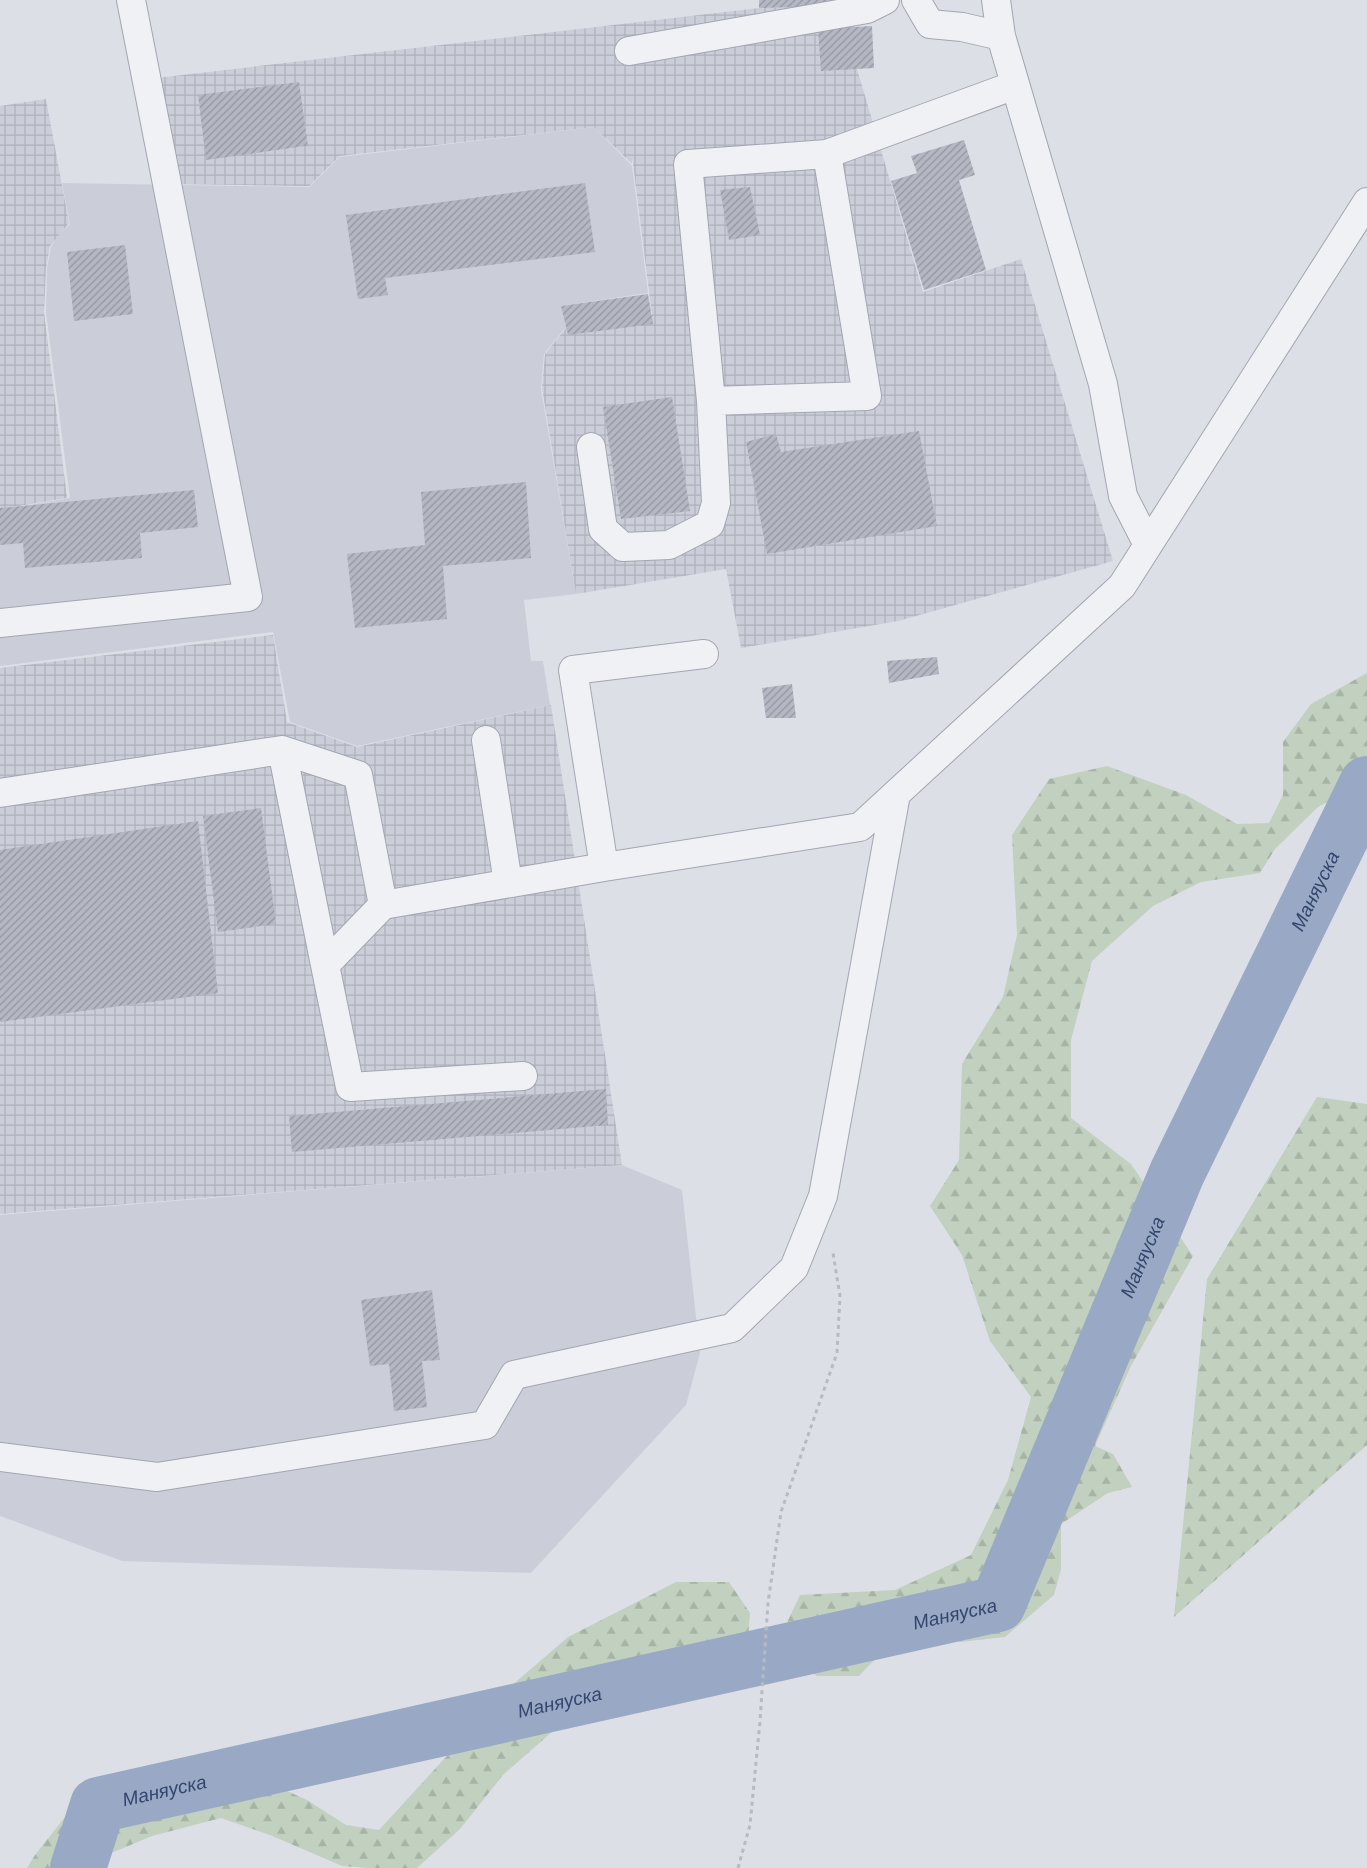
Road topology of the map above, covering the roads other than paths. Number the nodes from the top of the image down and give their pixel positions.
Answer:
1 (131, 0) edge
2 (885, 0) edge
3 (916, 0) edge
4 (996, 0) edge
5 (1001, 36) junction
6 (629, 51) dead end
7 (1015, 85) junction
8 (827, 154) junction
9 (1367, 202) edge
10 (711, 401) junction
11 (591, 447) dead end
12 (1148, 545) junction
13 (0, 623) edge
14 (704, 654) dead end
15 (486, 740) dead end
16 (282, 750) junction
17 (0, 793) edge
18 (896, 794) junction
19 (604, 866) junction
20 (508, 883) junction
21 (383, 905) junction
22 (325, 965) junction
23 (523, 1076) dead end
24 (0, 1457) edge

1 - 13 lane
2 - 6 lane
3 - 5 lane
4 - 5 lane
5 - 7 lane
7 - 8 lane
7 - 12 lane
8 - 10 lane
8 - 10 lane
9 - 12 lane
10 - 11 lane
12 - 18 lane
14 - 19 lane
15 - 20 lane
16 - 17 lane
16 - 21 lane
16 - 22 lane
18 - 19 lane
18 - 24 lane
19 - 20 lane
20 - 21 lane
21 - 22 lane
22 - 23 lane

